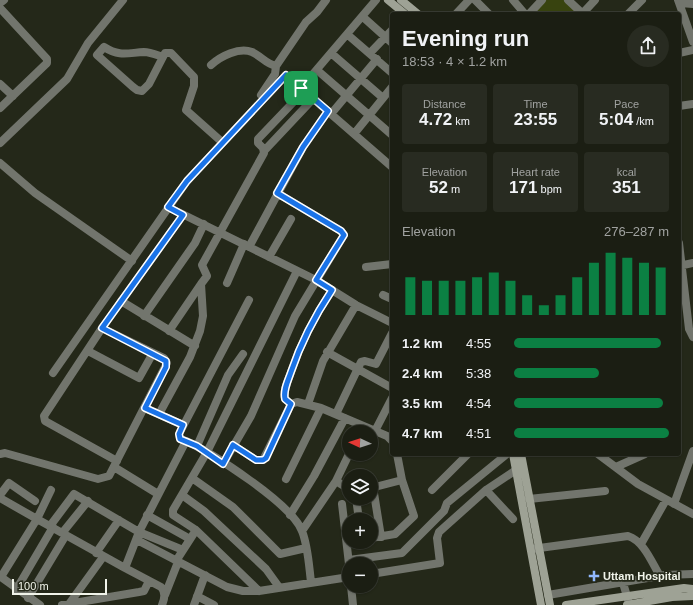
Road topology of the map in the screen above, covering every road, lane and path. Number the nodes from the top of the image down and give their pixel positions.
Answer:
1 (4, 0) edge
2 (123, 0) edge
3 (326, 0) edge
4 (376, 0) edge
5 (388, 0) edge
6 (400, 0) edge
7 (469, 0) edge
8 (475, 0) edge
9 (513, 0) edge
10 (542, 0) edge
11 (568, 0) edge
12 (595, 0) edge
13 (642, 0) edge
14 (679, 1) edge
15 (0, 3) edge
16 (693, 4) edge
17 (0, 8) edge
18 (403, 12) edge
19 (415, 12) edge
20 (458, 12) edge
21 (487, 12) edge
22 (523, 12) edge
23 (531, 12) edge
24 (580, 12) edge
25 (584, 12) edge
26 (633, 12) edge
27 (363, 18) junction
28 (390, 32) edge
29 (348, 34) junction
30 (385, 37) junction
31 (390, 41) edge
32 (693, 42) edge
33 (693, 50) edge
34 (370, 53) junction
35 (681, 53) edge
36 (332, 54) junction
37 (163, 57) junction
38 (377, 59) junction
39 (211, 65) dead end
40 (276, 66) junction
41 (390, 68) edge
42 (317, 70) junction
43 (361, 78) junction
44 (0, 84) edge
45 (303, 89) junction
46 (390, 89) edge
47 (13, 96) junction
48 (346, 96) junction
49 (383, 98) junction
50 (313, 99) junction
51 (693, 104) edge
52 (681, 106) edge
53 (0, 108) edge
54 (330, 113) junction
55 (368, 115) junction
56 (231, 133) junction
57 (390, 133) edge
58 (354, 134) junction
59 (222, 142) junction
60 (0, 144) edge
61 (264, 151) junction
62 (0, 164) edge
63 (390, 165) edge
64 (277, 193) junction
65 (168, 207) junction
66 (183, 215) junction
67 (291, 219) dead end
68 (204, 224) junction
69 (220, 233) junction
70 (246, 246) junction
71 (269, 257) junction
72 (132, 261) junction
73 (693, 263) edge
74 (390, 264) edge
75 (681, 266) edge
76 (366, 268) dead end
77 (297, 271) junction
78 (316, 280) junction
79 (227, 283) dead end
80 (201, 284) junction
81 (332, 290) junction
82 (383, 296) dead end
83 (390, 298) edge
84 (249, 300) dead end
85 (121, 301) junction
86 (356, 305) junction
87 (144, 316) junction
88 (390, 322) edge
89 (102, 328) junction
90 (169, 331) junction
91 (390, 337) edge
92 (693, 337) edge
93 (195, 346) junction
94 (88, 351) junction
95 (327, 352) junction
96 (153, 354) junction
97 (243, 354) dead end
98 (358, 369) junction
99 (53, 373) dead end
100 (390, 387) edge
101 (390, 402) edge
102 (291, 404) junction
103 (308, 404) junction
104 (145, 408) junction
105 (321, 408) junction
106 (159, 414) junction
107 (336, 414) junction
108 (344, 418) junction
109 (183, 425) junction
110 (355, 425) edge
111 (378, 425) edge
112 (378, 432) edge
113 (390, 439) edge
114 (186, 442) junction
115 (233, 445) junction
116 (197, 446) junction
117 (693, 451) edge
118 (207, 452) junction
119 (0, 454) edge
120 (396, 456) edge
121 (466, 456) edge
122 (505, 456) edge
123 (513, 456) edge
124 (521, 456) edge
125 (601, 456) edge
126 (641, 456) edge
127 (346, 461) edge
128 (116, 464) junction
129 (223, 464) junction
130 (616, 468) junction
131 (516, 470) junction
132 (192, 478) junction
133 (286, 479) dead end
134 (402, 480) junction
135 (336, 481) junction
136 (342, 485) edge
137 (378, 486) edge
138 (51, 490) dead end
139 (432, 490) dead end
140 (486, 490) junction
141 (605, 491) dead end
142 (158, 494) junction
143 (182, 495) junction
144 (0, 496) edge
145 (529, 499) junction
146 (35, 501) dead end
147 (88, 501) junction
148 (670, 502) junction
149 (375, 505) edge
150 (693, 514) edge
151 (147, 515) junction
152 (290, 515) junction
153 (37, 519) junction
154 (513, 519) dead end
155 (119, 520) junction
156 (52, 526) junction
157 (196, 530) junction
158 (302, 531) junction
159 (64, 534) junction
160 (138, 536) junction
161 (378, 537) edge
162 (381, 537) junction
163 (190, 539) junction
164 (641, 544) junction
165 (306, 548) junction
166 (536, 549) junction
167 (183, 550) junction
168 (100, 555) junction
169 (378, 557) edge
170 (177, 561) junction
171 (125, 568) junction
172 (378, 573) edge
173 (693, 574) edge
174 (205, 575) junction
175 (660, 576) junction
176 (0, 578) edge
177 (342, 579) edge
178 (149, 581) junction
179 (311, 582) junction
180 (623, 582) junction
181 (279, 587) junction
182 (693, 589) edge
183 (16, 590) junction
184 (260, 591) junction
185 (352, 593) edge
186 (165, 595) junction
187 (548, 595) junction
188 (197, 596) junction
189 (693, 596) edge
190 (28, 598) junction
191 (629, 600) edge
192 (65, 604) edge
193 (40, 605) edge
194 (162, 605) edge
195 (194, 605) edge
196 (214, 605) edge
197 (353, 605) edge
198 (541, 605) edge
199 (550, 605) edge
200 (566, 605) edge
201 (626, 605) edge

1 - 15 street
2 - 60 street
3 - 40 street
4 - 27 street
5 - 18 street
6 - 19 street
7 - 20 street
8 - 21 street
9 - 22 street
10 - 23 street
11 - 24 street
12 - 25 street
13 - 26 street
14 - 16 street
14 - 32 street
17 - 47 street
27 - 29 street
27 - 30 street
28 - 30 street
29 - 34 street
29 - 36 street
30 - 31 street
30 - 34 street
33 - 35 street
34 - 38 street
36 - 42 street
36 - 43 street
37 - 37 street
37 - 59 street
38 - 41 street
38 - 43 street
39 - 40 street
40 - 56 street
42 - 45 street
42 - 48 street
43 - 48 street
43 - 49 street
44 - 47 street
45 - 50 street
45 - 56 street
45 - 61 street
46 - 49 street
47 - 53 street
48 - 54 street
48 - 55 street
49 - 55 street
50 - 54 street
50 - 61 street
51 - 52 street
54 - 58 street
54 - 64 street
55 - 57 street
55 - 58 street
56 - 59 street
58 - 63 street
59 - 65 street
61 - 69 street
62 - 72 street
64 - 70 street
64 - 78 street
65 - 66 street
65 - 72 street
66 - 68 street
66 - 85 street
67 - 71 street
68 - 69 street
68 - 87 street
69 - 70 street
69 - 80 street
70 - 71 street
70 - 79 street
71 - 77 street
72 - 99 street
73 - 75 street
74 - 76 street
75 - 92 street
77 - 78 street
77 - 118 street
78 - 81 street
78 - 115 street
80 - 90 street
80 - 93 street
81 - 86 street
81 - 102 street
82 - 83 street
84 - 109 street
85 - 87 street
85 - 89 street
86 - 88 street
86 - 95 street
87 - 90 street
89 - 94 street
89 - 96 street
90 - 93 street
91 - 98 street
93 - 106 street
94 - 96 street
94 - 128 street
95 - 98 street
95 - 103 street
96 - 104 street
97 - 116 street
98 - 100 street
98 - 107 street
101 - 111 street
102 - 103 street
102 - 115 street
103 - 105 street
104 - 106 street
104 - 128 street
105 - 107 street
105 - 133 street
106 - 109 street
107 - 108 street
108 - 110 street
108 - 152 street
109 - 114 street
112 - 113 street
114 - 116 street
114 - 142 street
115 - 129 street
116 - 118 street
117 - 148 street
118 - 129 street
118 - 132 street
119 - 128 street
120 - 134 street
121 - 139 street
122 - 169 street
123 - 131 street
124 - 145 street
125 - 130 street
126 - 130 street
127 - 135 street
128 - 142 street
129 - 152 street
130 - 148 street
131 - 140 street
131 - 166 street
132 - 143 street
132 - 165 street
134 - 137 street
134 - 162 street
135 - 136 street
135 - 158 street
138 - 153 street
140 - 154 street
140 - 172 street
141 - 145 street
142 - 151 street
143 - 157 street
143 - 181 street
144 - 146 street
144 - 153 street
145 - 166 street
147 - 155 street
147 - 156 street
147 - 159 street
148 - 150 street
148 - 164 street
149 - 162 street
151 - 160 street
151 - 163 street
152 - 158 street
153 - 156 street
153 - 176 street
155 - 160 street
155 - 168 street
156 - 159 street
156 - 183 street
157 - 163 street
157 - 184 street
158 - 165 street
159 - 168 street
159 - 190 street
160 - 167 street
160 - 170 street
160 - 171 street
161 - 162 street
163 - 167 street
164 - 166 street
164 - 175 street
165 - 179 street
166 - 187 street
166 - 198 street
167 - 170 street
168 - 171 street
168 - 192 street
170 - 174 street
170 - 186 street
171 - 178 street
173 - 175 street
174 - 184 street
174 - 188 street
175 - 180 street
176 - 183 street
177 - 179 street
178 - 186 street
178 - 192 street
179 - 181 street
180 - 187 street
180 - 191 street
181 - 184 street
182 - 191 street
183 - 190 street
185 - 197 street
186 - 194 street
187 - 199 street
188 - 195 street
188 - 196 street
189 - 191 street
190 - 193 street
191 - 200 street
191 - 201 street

